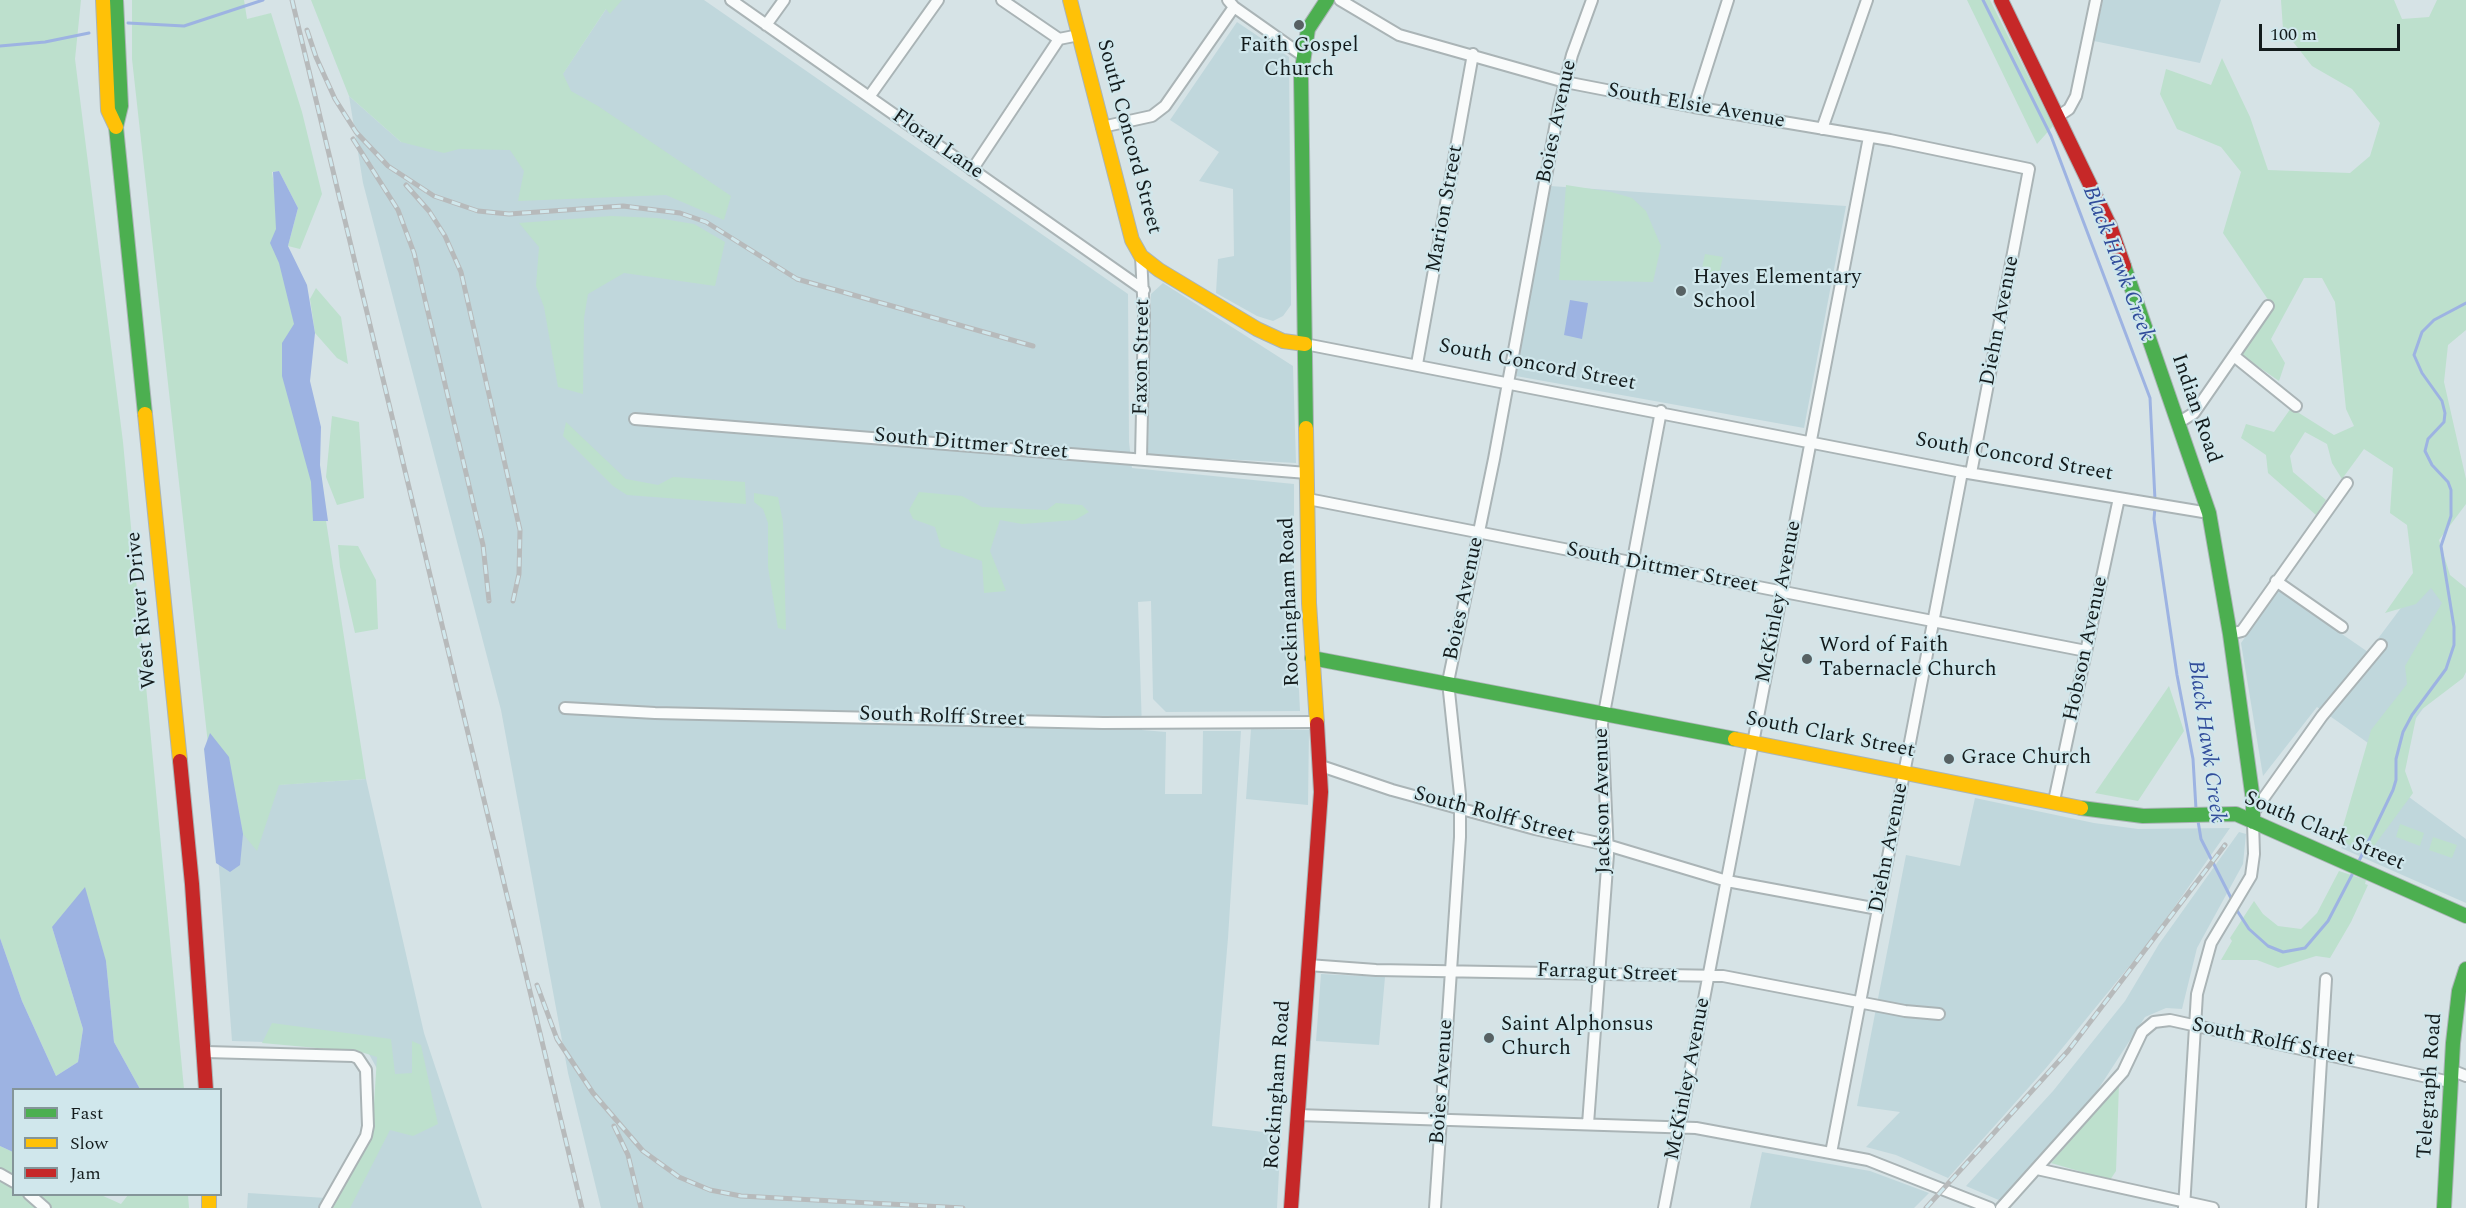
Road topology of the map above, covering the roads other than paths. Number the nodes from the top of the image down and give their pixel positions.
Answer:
1 (103, 0) edge
2 (116, 0) edge
3 (731, 0) edge
4 (784, 0) edge
5 (938, 0) edge
6 (1002, 0) edge
7 (1070, 0) edge
8 (1327, 0) edge
9 (1340, 0) edge
10 (1592, 0) edge
11 (1728, 0) edge
12 (1867, 0) edge
13 (2001, 0) edge
14 (2096, 0) edge
15 (1231, 4) edge
16 (766, 25) junction
17 (1079, 35) junction
18 (1059, 39) junction
19 (1473, 54) junction
20 (1302, 55) junction
21 (1565, 82) junction
22 (869, 97) junction
23 (1694, 107) junction
24 (2057, 117) junction
25 (1102, 127) junction
26 (116, 128) junction
27 (1822, 129) junction
28 (1869, 137) junction
29 (2029, 169) joint
30 (972, 170) junction
31 (1141, 256) junction
32 (1144, 290) junction
33 (2268, 306) dead end
34 (1305, 344) junction
35 (2234, 356) junction
36 (1417, 364) junction
37 (1508, 385) junction
38 (2296, 406) dead end
39 (1660, 411) junction
40 (635, 420) dead end
41 (2178, 423) junction
42 (1810, 440) junction
43 (1141, 459) junction
44 (1967, 472) junction
45 (1307, 473) junction
46 (2347, 483) dead end
47 (2119, 498) junction
48 (1308, 499) junction
49 (2209, 513) junction
50 (1478, 533) junction
51 (1631, 561) junction
52 (2276, 581) junction
53 (1781, 593) junction
54 (1934, 622) junction
55 (2342, 627) dead end
56 (2230, 634) junction
57 (2381, 645) dead end
58 (2086, 651) junction
59 (1312, 658) junction
60 (1448, 682) junction
61 (565, 708) dead end
62 (1604, 713) junction
63 (1318, 722) junction
64 (1753, 743) junction
65 (1321, 766) junction
66 (1905, 772) junction
67 (2054, 801) junction
68 (1460, 808) junction
69 (2253, 817) junction
70 (1607, 845) junction
71 (1727, 881) junction
72 (1878, 909) junction
73 (2466, 916) edge
74 (1308, 965) junction
75 (2466, 969) edge
76 (1451, 970) junction
77 (1597, 973) junction
78 (1709, 976) junction
79 (2326, 979) dead end
80 (1859, 1002) junction
81 (1939, 1014) dead end
82 (2194, 1025) junction
83 (206, 1052) junction
84 (2323, 1054) junction
85 (2451, 1076) junction
86 (2466, 1076) edge
87 (206, 1088) edge
88 (1297, 1114) junction
89 (1441, 1119) junction
90 (1588, 1124) junction
91 (1679, 1127) junction
92 (1831, 1153) junction
93 (2037, 1169) junction
94 (31, 1196) edge
95 (2185, 1204) edge
96 (45, 1208) edge
97 (325, 1208) edge
98 (1291, 1208) edge
99 (1435, 1208) edge
100 (1664, 1208) edge
101 (1990, 1208) edge
102 (2001, 1208) edge
103 (2213, 1208) edge
104 (2312, 1208) edge
105 (2444, 1208) edge

1 - 26 street, West River Drive
2 - 26 street, West River Drive
3 - 16 street, Floral Lane
4 - 16 street
5 - 22 street
6 - 18 street
7 - 17 street, South Concord Street
8 - 20 street, Rockingham Road
9 - 19 street, South Elsie Avenue
10 - 21 street, Boies Avenue
11 - 23 street
12 - 27 street
13 - 24 street, Indian Road
14 - 24 street
15 - 20 street
15 - 25 street
16 - 22 street, Floral Lane
17 - 18 street
17 - 25 street, South Concord Street
18 - 30 street
19 - 21 street, South Elsie Avenue
19 - 36 street, Marion Street
20 - 34 street, Rockingham Road
21 - 23 street, South Elsie Avenue
21 - 37 street, Boies Avenue
22 - 30 street, Floral Lane
23 - 27 street, South Elsie Avenue
24 - 41 street, Indian Road
25 - 31 street, South Concord Street
26 - 83 street, West River Drive
27 - 28 street, South Elsie Avenue
28 - 29 street, South Elsie Avenue
28 - 42 street, McKinley Avenue
29 - 44 street, Diehn Avenue
30 - 32 street, Floral Lane
31 - 32 street, Faxon Street
31 - 34 street, South Concord Street
32 - 43 street, Faxon Street
33 - 35 street
34 - 36 street, South Concord Street
34 - 45 street, Rockingham Road
35 - 38 street
35 - 41 street
36 - 37 street, South Concord Street
37 - 39 street, South Concord Street
37 - 50 street, Boies Avenue
39 - 42 street, South Concord Street
39 - 51 street, Jackson Avenue
40 - 43 street, South Dittmer Street
41 - 49 street, Indian Road
42 - 44 street, South Concord Street
42 - 53 street, McKinley Avenue
43 - 45 street, South Dittmer Street
44 - 47 street, South Concord Street
44 - 54 street, Diehn Avenue
45 - 48 street, Rockingham Road
46 - 52 street
47 - 49 street, South Concord Street
47 - 58 street, Hobson Avenue
48 - 50 street, South Dittmer Street
48 - 59 street, Rockingham Road
49 - 56 street, Indian Road
50 - 51 street, South Dittmer Street
50 - 60 street, Boies Avenue
51 - 53 street, South Dittmer Street
51 - 62 street, Jackson Avenue
52 - 55 street
52 - 56 street
53 - 54 street, South Dittmer Street
53 - 64 street, McKinley Avenue
54 - 58 street, South Dittmer Street
54 - 66 street, Diehn Avenue
56 - 69 street, Indian Road
57 - 69 street
58 - 67 street, Hobson Avenue
59 - 60 street, South Clark Street
59 - 63 street, Rockingham Road
60 - 62 street, South Clark Street
60 - 68 street, Boies Avenue
61 - 63 street, South Rolff Street
62 - 64 street, South Clark Street
62 - 70 street, Jackson Avenue
63 - 65 street, Rockingham Road
64 - 66 street, South Clark Street
64 - 71 street, McKinley Avenue
65 - 68 street, South Rolff Street
65 - 74 street, Rockingham Road
66 - 67 street, South Clark Street
66 - 72 street, Diehn Avenue
67 - 69 street, South Clark Street
68 - 70 street, South Rolff Street
68 - 76 street, Boies Avenue
69 - 73 street, South Clark Street
69 - 82 street
70 - 71 street, South Rolff Street
70 - 77 street, Jackson Avenue
71 - 72 street, South Rolff Street
71 - 78 street, McKinley Avenue
72 - 80 street, Diehn Avenue
74 - 76 street, Farragut Street
74 - 88 street, Rockingham Road
75 - 85 street, Telegraph Road
76 - 77 street, Farragut Street
76 - 89 street, Boies Avenue
77 - 78 street, Farragut Street
77 - 90 street, Jackson Avenue
78 - 80 street, Farragut Street
78 - 91 street, McKinley Avenue
79 - 84 street
80 - 81 street, Farragut Street
80 - 92 street, Diehn Avenue
82 - 84 street, South Rolff Street
82 - 93 street, South Rolff Street
82 - 95 street
83 - 87 street, West River Drive
83 - 97 street
84 - 85 street, South Rolff Street
84 - 104 street
85 - 86 street, South Rolff Street
85 - 105 street, Telegraph Road
88 - 89 street
88 - 98 street, Rockingham Road
89 - 90 street
89 - 99 street, Boies Avenue
90 - 91 street
91 - 92 street
91 - 100 street, McKinley Avenue
92 - 101 street
93 - 95 street
93 - 102 street, South Rolff Street
94 - 96 street
95 - 103 street

